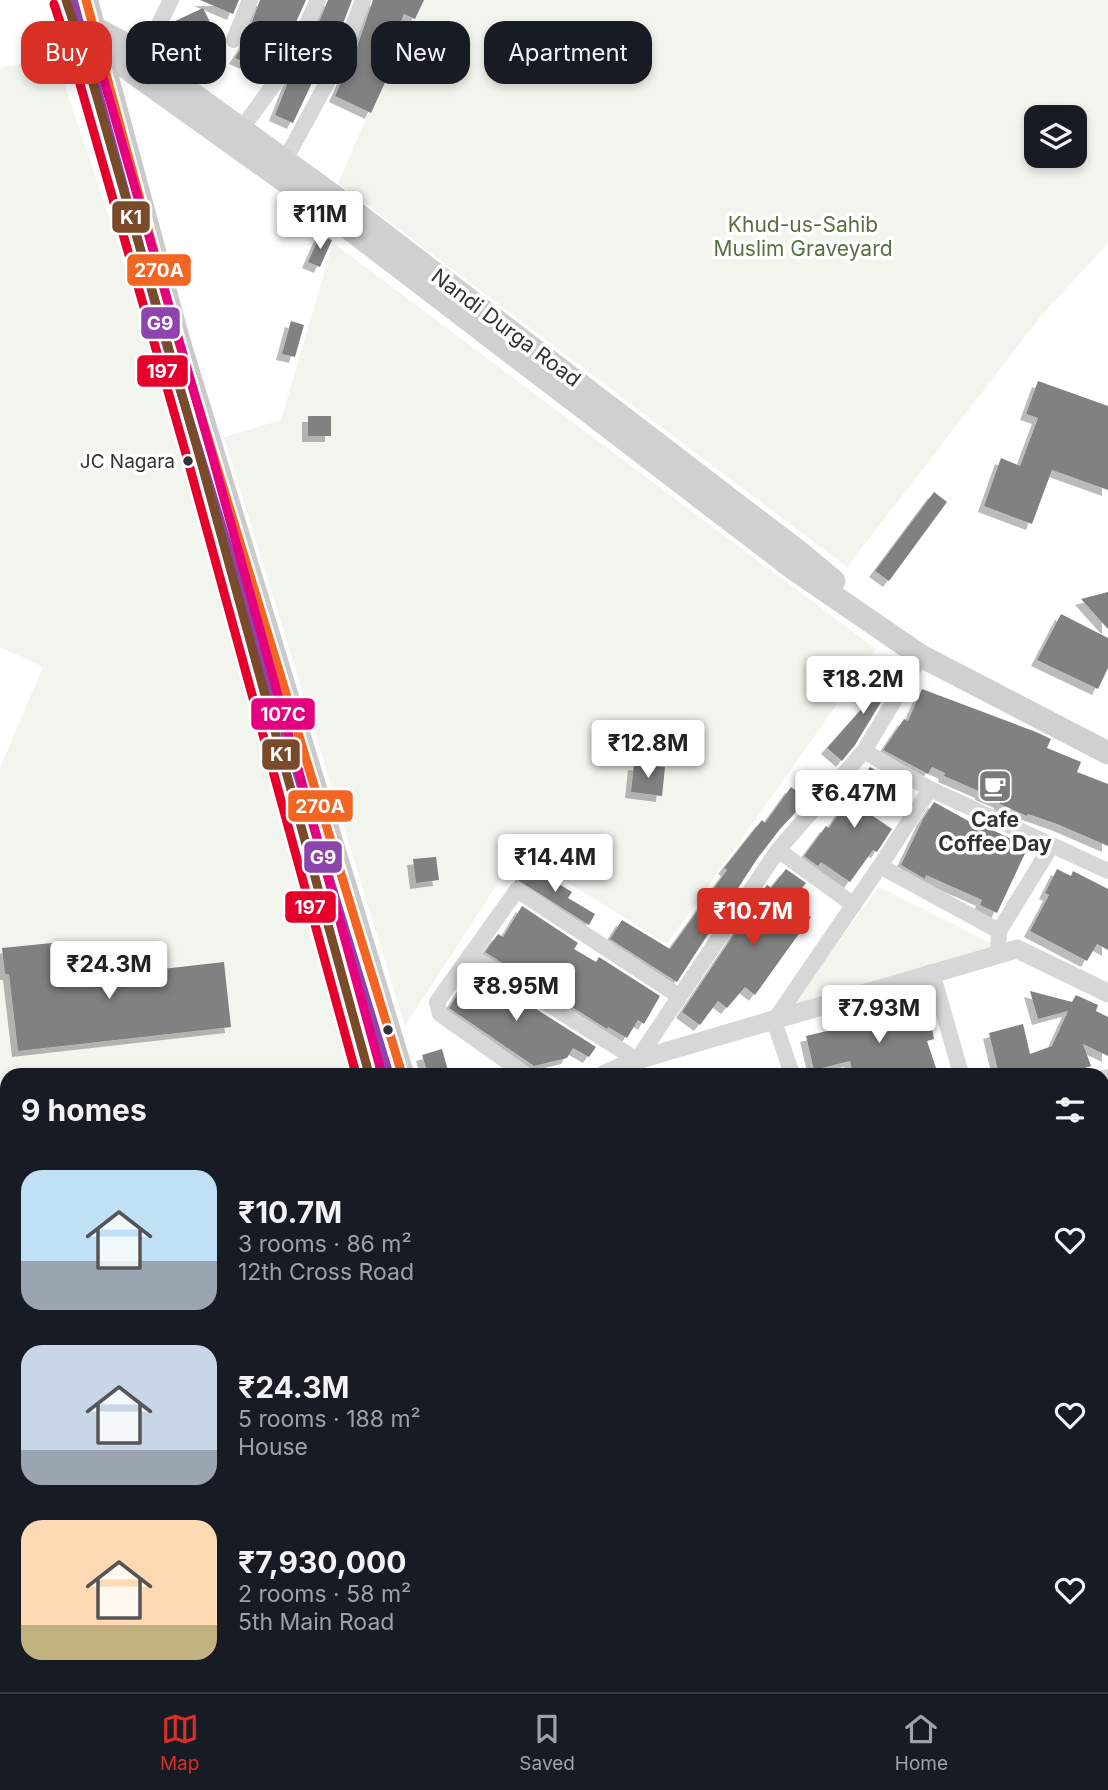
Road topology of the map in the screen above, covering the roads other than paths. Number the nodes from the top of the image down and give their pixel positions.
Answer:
1 (66, 0) edge
2 (86, 0) edge
3 (171, 0) edge
4 (250, 0) edge
5 (318, 0) edge
6 (363, 0) edge
7 (81, 21) edge
8 (84, 21) edge
9 (160, 21) edge
10 (234, 40) dead end
11 (112, 61) edge
12 (100, 84) edge
13 (101, 84) edge
14 (173, 84) edge
15 (236, 136) junction
16 (285, 160) junction
17 (921, 656) junction
18 (864, 751) junction
19 (1108, 753) edge
20 (930, 789) junction
21 (1052, 845) junction
22 (778, 850) junction
23 (880, 866) junction
24 (1108, 871) edge
25 (854, 905) junction
26 (999, 930) junction
27 (998, 954) junction
28 (470, 955) junction
29 (932, 972) junction
30 (1108, 993) edge
31 (680, 996) junction
32 (774, 1021) junction
33 (639, 1067) edge
34 (367, 1068) edge
35 (400, 1068) edge
36 (516, 1068) edge
37 (790, 1068) edge
38 (959, 1068) edge

1 - 7 main road
2 - 8 main road
3 - 9 street
4 - 10 street
5 - 15 street
6 - 16 street
11 - 15 main road, Nandi Durga Road
12 - 34 main road
13 - 35 main road
14 - 15 main road, Nandi Durga Road
15 - 16 main road, Nandi Durga Road
15 - 17 main road, Nandi Durga Road
16 - 17 main road, Nandi Durga Road
17 - 18 street
17 - 19 main road, Nandi Durga Road
18 - 20 street
18 - 22 street
20 - 21 street
20 - 23 street
21 - 24 street
21 - 26 street
22 - 25 street
22 - 31 street
23 - 25 street
23 - 26 street
25 - 32 street
26 - 27 street
27 - 29 street
27 - 30 street
28 - 31 street
28 - 33 street
28 - 36 street
29 - 32 street
29 - 38 street
31 - 33 street
32 - 33 street
32 - 37 street

